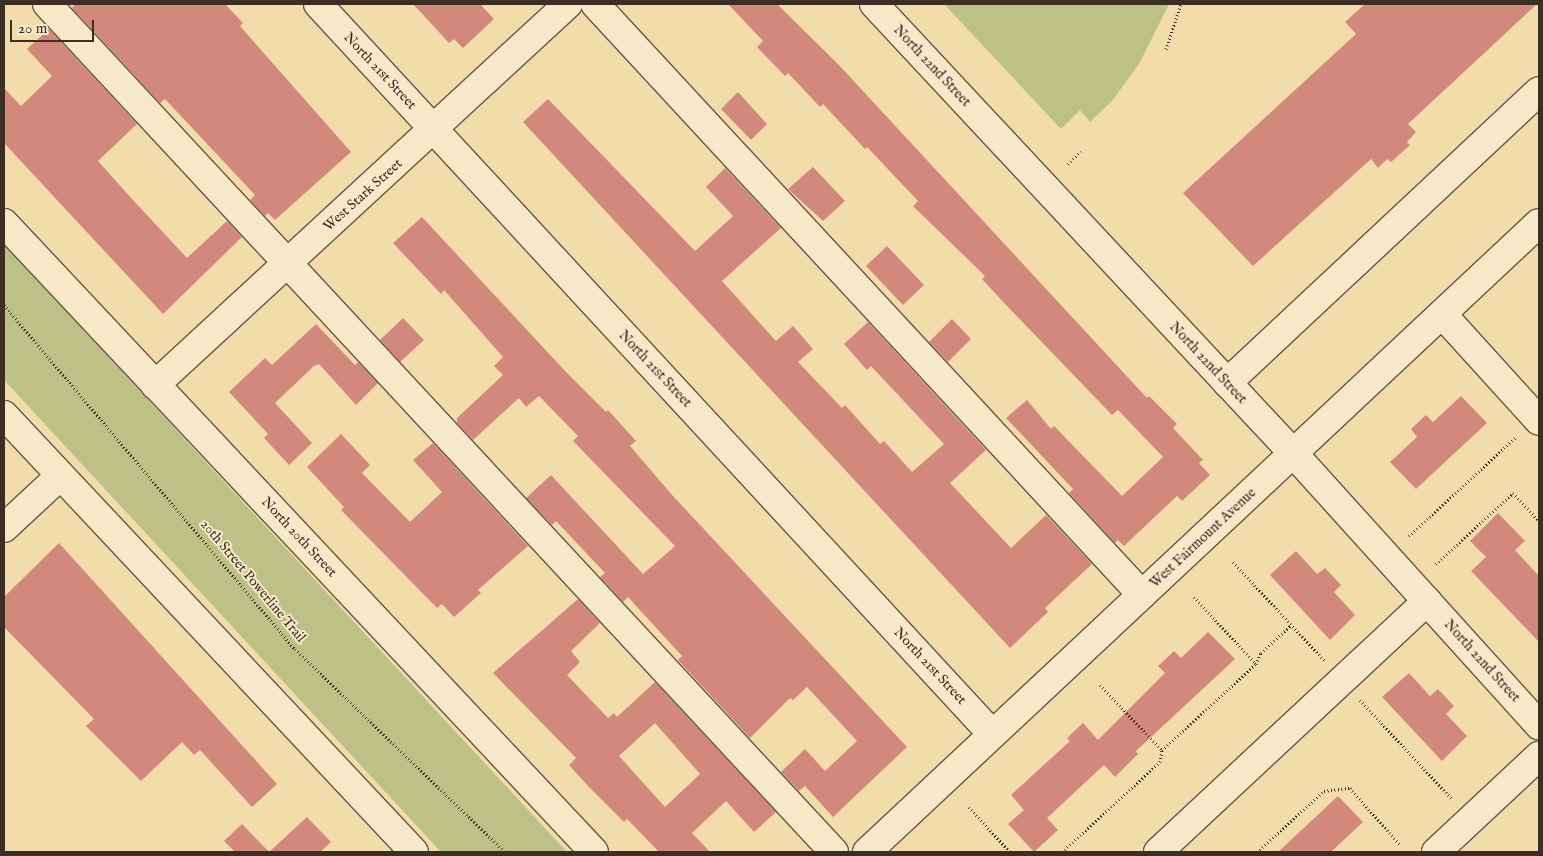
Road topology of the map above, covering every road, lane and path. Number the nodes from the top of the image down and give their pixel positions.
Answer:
1 (47, 4) edge
2 (318, 4) edge
3 (568, 4) edge
4 (595, 4) edge
5 (874, 4) edge
6 (1181, 4) edge
7 (1166, 48) dead end
8 (1539, 91) edge
9 (435, 130) junction
10 (1081, 151) dead end
11 (1068, 164) dead end
12 (4, 223) edge
13 (1539, 223) edge
14 (288, 264) junction
15 (4, 305) edge
16 (1442, 314) junction
17 (1227, 383) junction
18 (155, 384) junction
19 (4, 415) edge
20 (1538, 419) edge
21 (1293, 453) junction
22 (60, 476) junction
23 (1539, 521) edge
24 (4, 528) edge
25 (1409, 536) dead end
26 (1436, 564) dead end
27 (1142, 595) junction
28 (1194, 597) dead end
29 (1427, 601) junction
30 (1291, 625) dead end
31 (1256, 664) junction
32 (1100, 685) dead end
33 (1539, 725) edge
34 (992, 734) junction
35 (1162, 750) junction
36 (1539, 756) edge
37 (969, 807) dead end
38 (1402, 846) dead end
39 (414, 852) edge
40 (505, 852) edge
41 (594, 852) edge
42 (834, 852) edge
43 (867, 852) edge
44 (1010, 852) edge
45 (1062, 852) edge
46 (1158, 852) edge
47 (1257, 852) edge
48 (1436, 852) edge

1 - 14 street
2 - 9 street, North 21st Street
3 - 9 street, West Stark Street
4 - 27 street
5 - 17 street, North 22nd Street
6 - 7 path
8 - 17 street
9 - 14 street, West Stark Street
9 - 34 street, North 21st Street
10 - 11 path
12 - 18 street, North 20th Street
13 - 16 street, West Fairmount Avenue
14 - 18 street, West Stark Street
14 - 42 street
15 - 40 path, 20th Street Powerline Trail
16 - 20 street
16 - 21 street, West Fairmount Avenue
17 - 21 street, North 22nd Street
18 - 41 street, North 20th Street
19 - 22 street
20 - 25 path
21 - 27 street, West Fairmount Avenue
21 - 29 street, North 22nd Street
22 - 24 street
22 - 39 street
23 - 26 path
27 - 34 street, West Fairmount Avenue
28 - 31 path
29 - 33 street, North 22nd Street
29 - 46 street
30 - 31 path
31 - 35 path
32 - 35 path
34 - 43 street, West Fairmount Avenue
35 - 45 path
36 - 48 street
37 - 44 path
38 - 47 path

